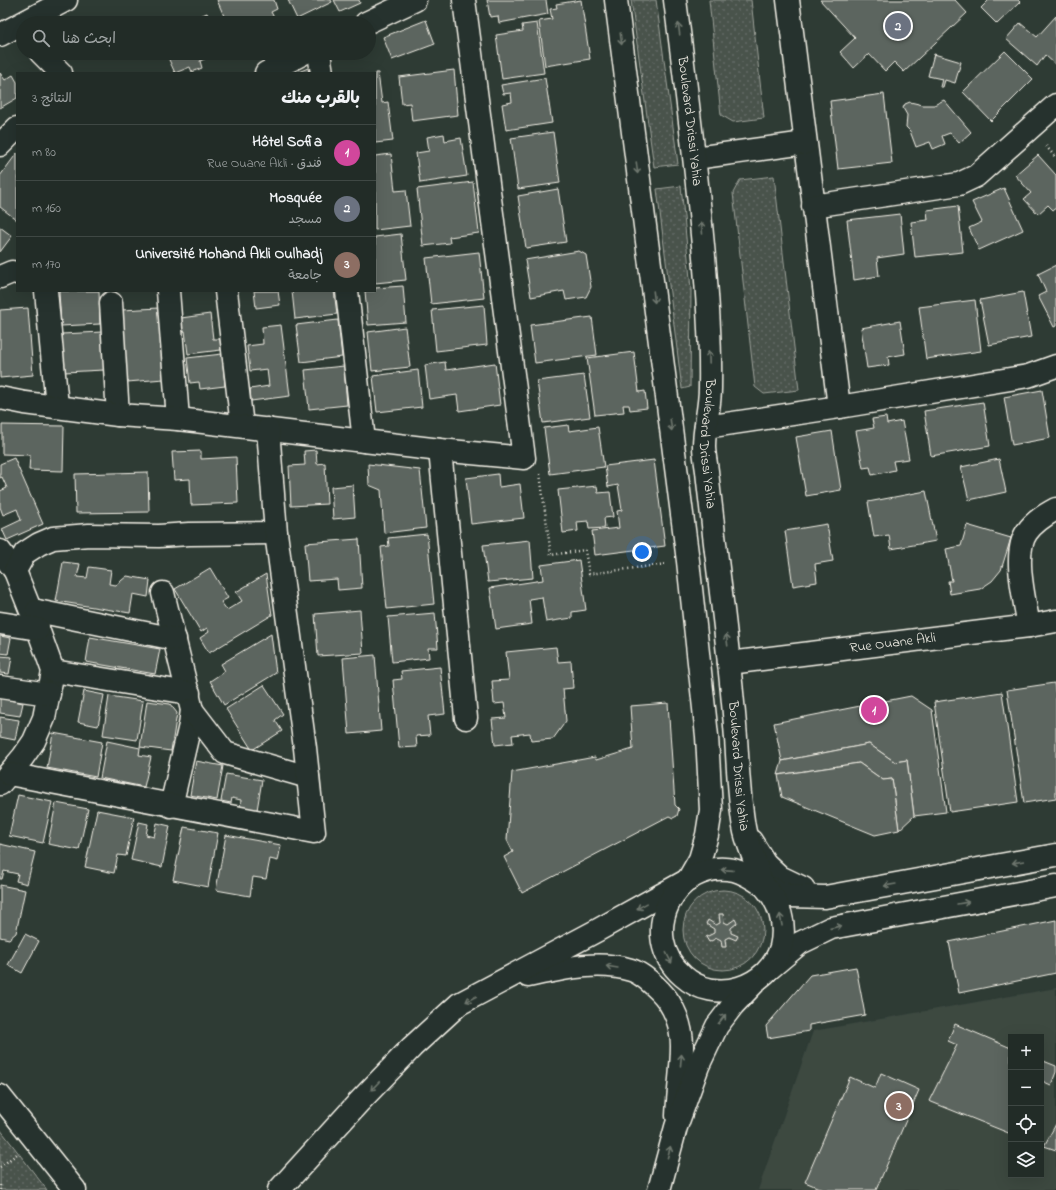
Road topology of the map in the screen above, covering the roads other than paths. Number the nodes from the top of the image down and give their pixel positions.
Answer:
1 (66, 0) edge
2 (415, 0) edge
3 (464, 0) edge
4 (616, 0) edge
5 (675, 0) edge
6 (788, 0) edge
7 (34, 16) edge
8 (376, 18) edge
9 (47, 60) edge
10 (291, 60) edge
11 (320, 60) edge
12 (58, 72) edge
13 (268, 72) edge
14 (322, 72) edge
15 (1056, 105) edge
16 (16, 129) edge
17 (805, 143) junction
18 (0, 145) edge
19 (695, 158) junction
20 (813, 206) junction
21 (16, 273) edge
22 (0, 278) edge
23 (46, 292) edge
24 (168, 292) edge
25 (226, 292) edge
26 (347, 292) edge
27 (111, 303) dead end
28 (1056, 366) edge
29 (0, 398) edge
30 (57, 406) junction
31 (839, 408) junction
32 (118, 415) junction
33 (178, 419) junction
34 (242, 426) junction
35 (706, 427) junction
36 (268, 429) junction
37 (364, 440) junction
38 (440, 450) junction
39 (1056, 509) edge
40 (276, 533) junction
41 (0, 551) edge
42 (15, 571) junction
43 (164, 593) dead end
44 (38, 620) junction
45 (1056, 621) edge
46 (0, 623) edge
47 (1029, 626) junction
48 (175, 639) junction
49 (729, 663) junction
50 (53, 671) junction
51 (0, 687) edge
52 (49, 694) junction
53 (190, 701) junction
54 (466, 718) dead end
55 (308, 777) junction
56 (5, 779) edge
57 (171, 806) junction
58 (744, 830) junction
59 (1056, 855) edge
60 (688, 880) junction
61 (763, 885) junction
62 (1056, 886) edge
63 (825, 897) junction
64 (762, 975) junction
65 (505, 980) junction
66 (0, 1096) edge
67 (676, 1127) junction
68 (75, 1190) edge
69 (279, 1190) edge
70 (659, 1190) edge

1 - 7 street
2 - 8 street
3 - 38 street
4 -> 60 street, Boulevard Drissi Yahia
19 -> 5 street, Boulevard Drissi Yahia
6 - 17 street
9 - 12 street
10 - 13 street
11 - 14 street
15 - 20 street
16 - 18 street
17 - 19 street
17 - 20 street
35 -> 19 street, Boulevard Drissi Yahia
20 - 31 street
21 - 22 street
23 - 30 street
24 - 33 street
25 - 34 street
26 - 37 street
27 - 32 street
28 - 31 street
29 - 30 street
30 - 32 street
31 - 35 street
32 - 33 street
33 - 34 street
34 - 36 street
49 -> 35 street, Boulevard Drissi Yahia
36 - 37 street
36 - 40 street
37 - 38 street
38 - 54 street
39 - 47 street
40 - 42 street
40 - 55 street
41 - 42 street
42 - 44 street
43 - 48 street
44 - 46 street
44 - 48 street
44 - 50 street
45 - 47 street, Rue Ouane Akli
47 - 49 street, Rue Ouane Akli
48 - 53 street
49 - 58 street, Boulevard Drissi Yahia
50 - 52 street
50 - 53 street
51 - 52 street
52 - 56 street
53 - 55 street
53 - 57 street
55 - 57 street
56 - 57 street
58 - 61 street, Boulevard Drissi Yahia
58 - 63 street
59 -> 63 street
61 -> 60 street
60 -> 64 street
60 -> 65 street
61 - 63 street
64 -> 61 street
64 -> 62 street
67 -> 64 street
67 -> 65 street
65 -> 69 street
66 - 68 street
70 -> 67 street

